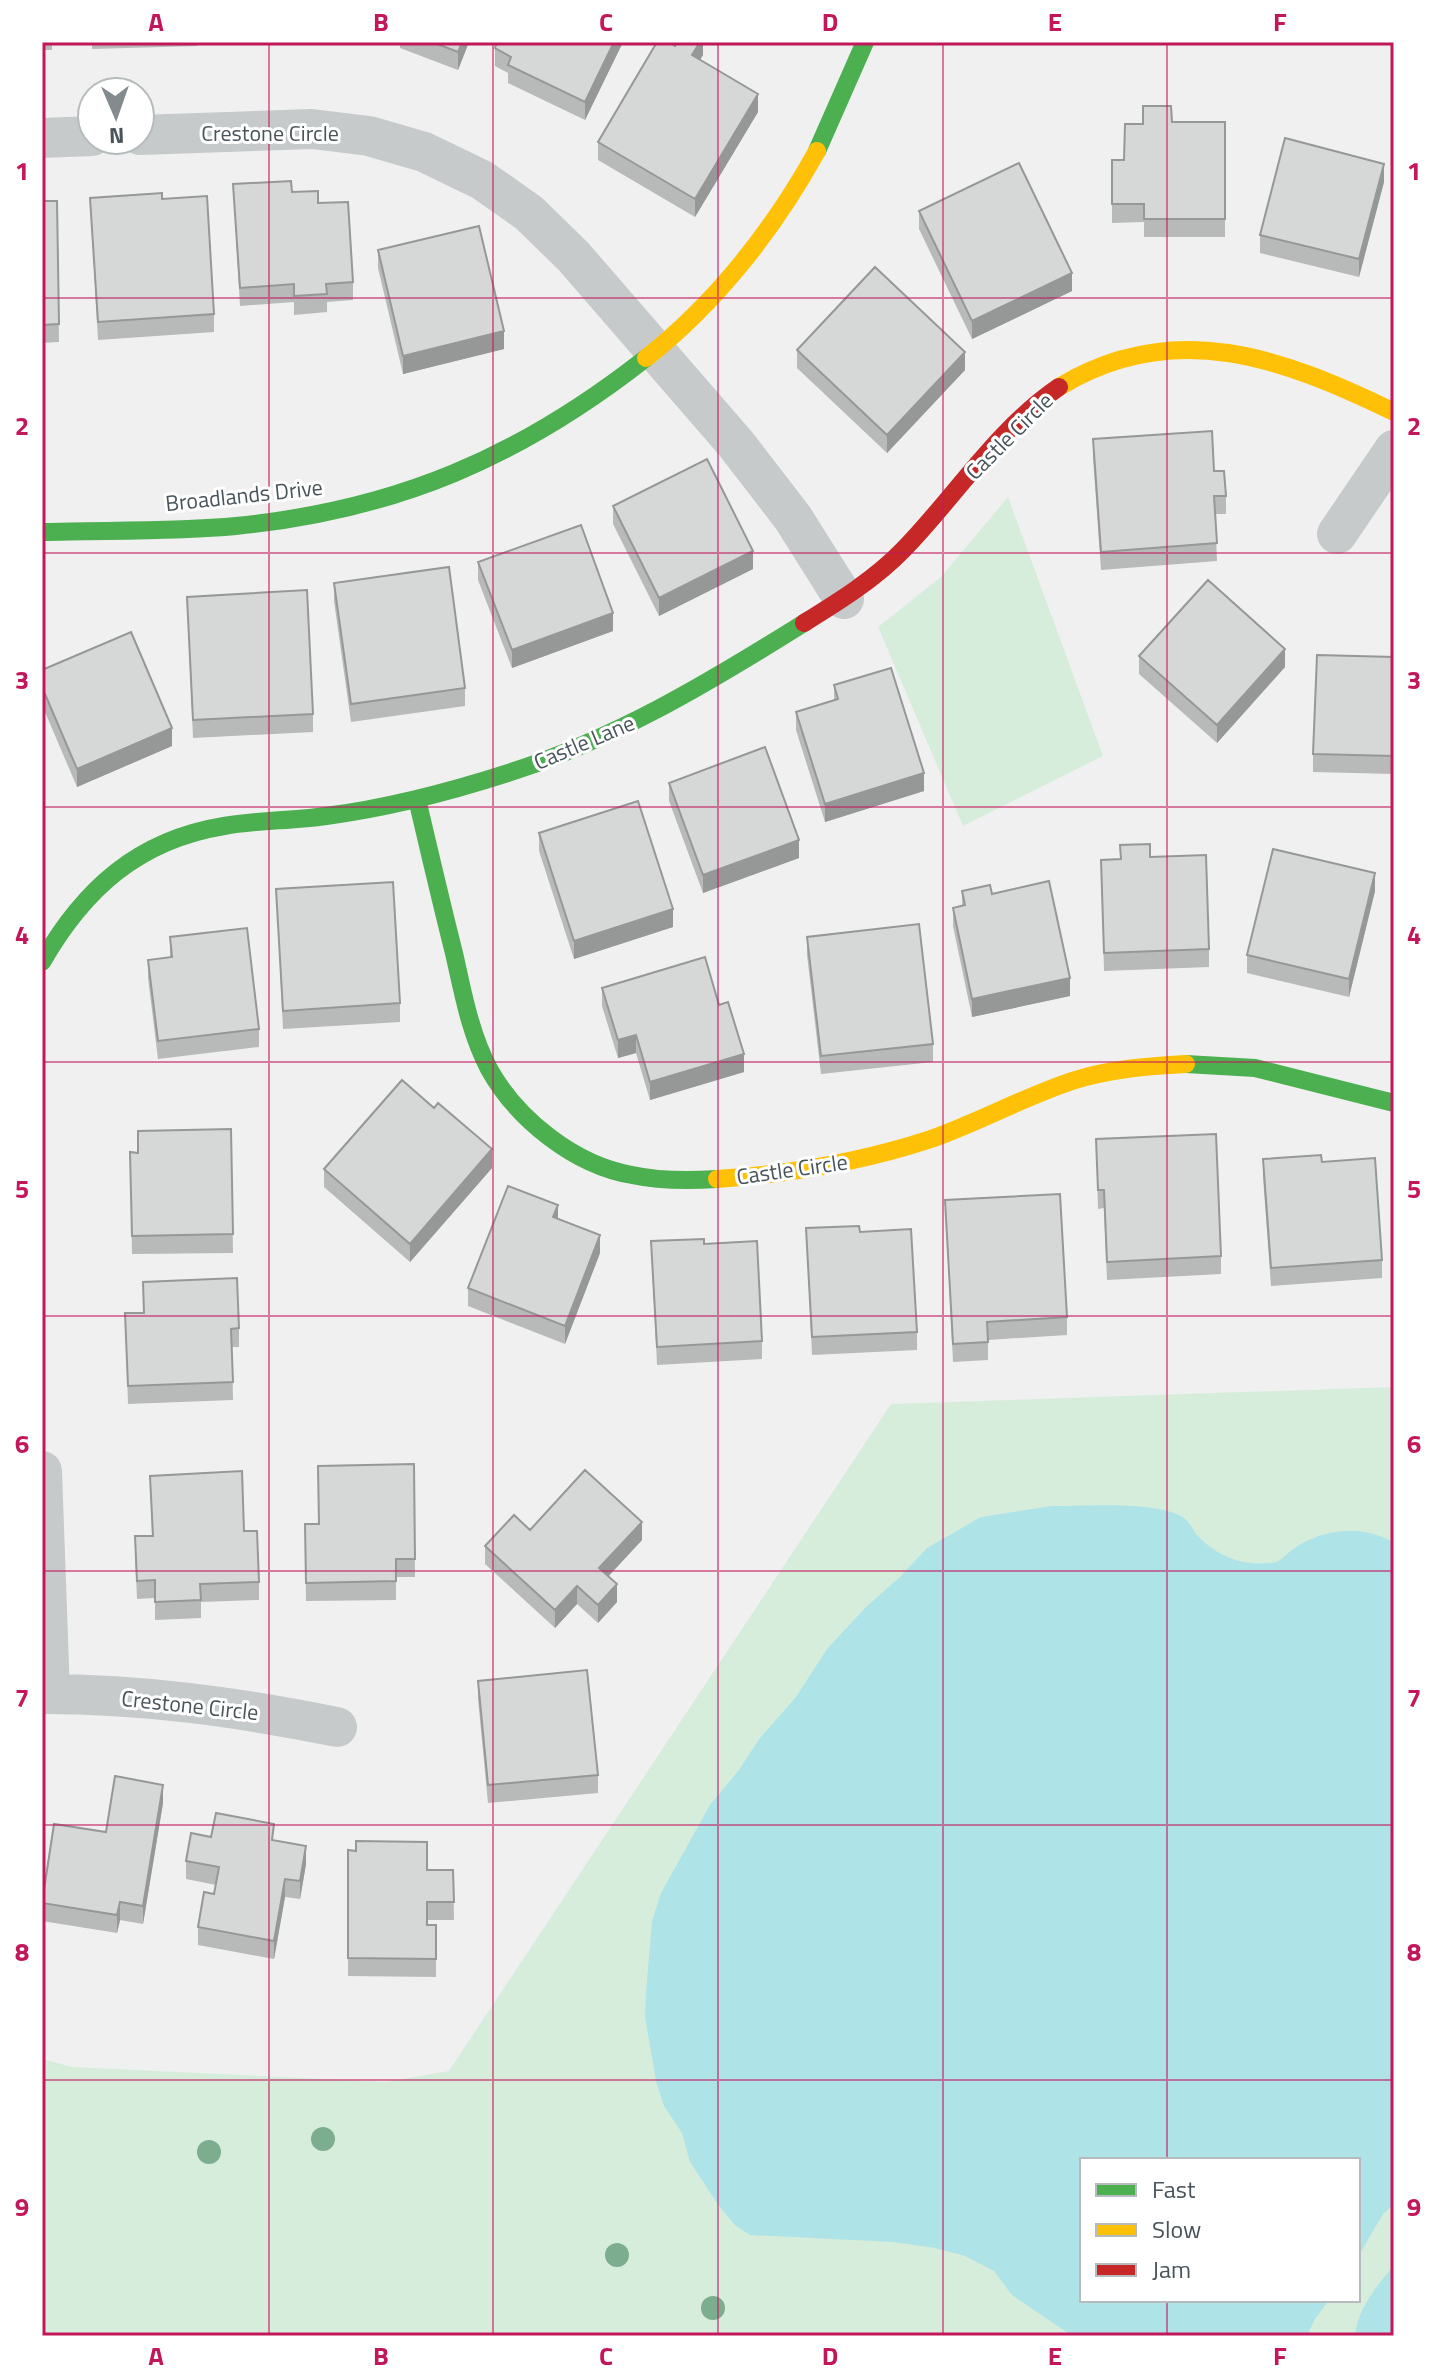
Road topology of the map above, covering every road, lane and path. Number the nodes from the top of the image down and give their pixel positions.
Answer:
1 (865, 42) edge
2 (156, 134) edge
3 (76, 137) edge
4 (42, 138) edge
5 (656, 352) junction
6 (1394, 412) edge
7 (1394, 450) edge
8 (42, 532) edge
9 (1337, 534) dead end
10 (844, 599) junction
11 (417, 799) junction
12 (42, 962) edge
13 (1394, 1103) edge
14 (42, 1471) edge
15 (46, 1694) edge
16 (337, 1727) dead end

1 - 5 street, Broadlands Drive
2 - 5 street, Crestone Circle
3 - 4 street
5 - 8 street, Broadlands Drive
5 - 10 street
6 - 10 street, Castle Circle
7 - 9 street
10 - 11 street, Castle Lane
11 - 12 street, Castle Lane
11 - 13 street, Castle Circle
14 - 15 street
15 - 16 street, Crestone Circle

